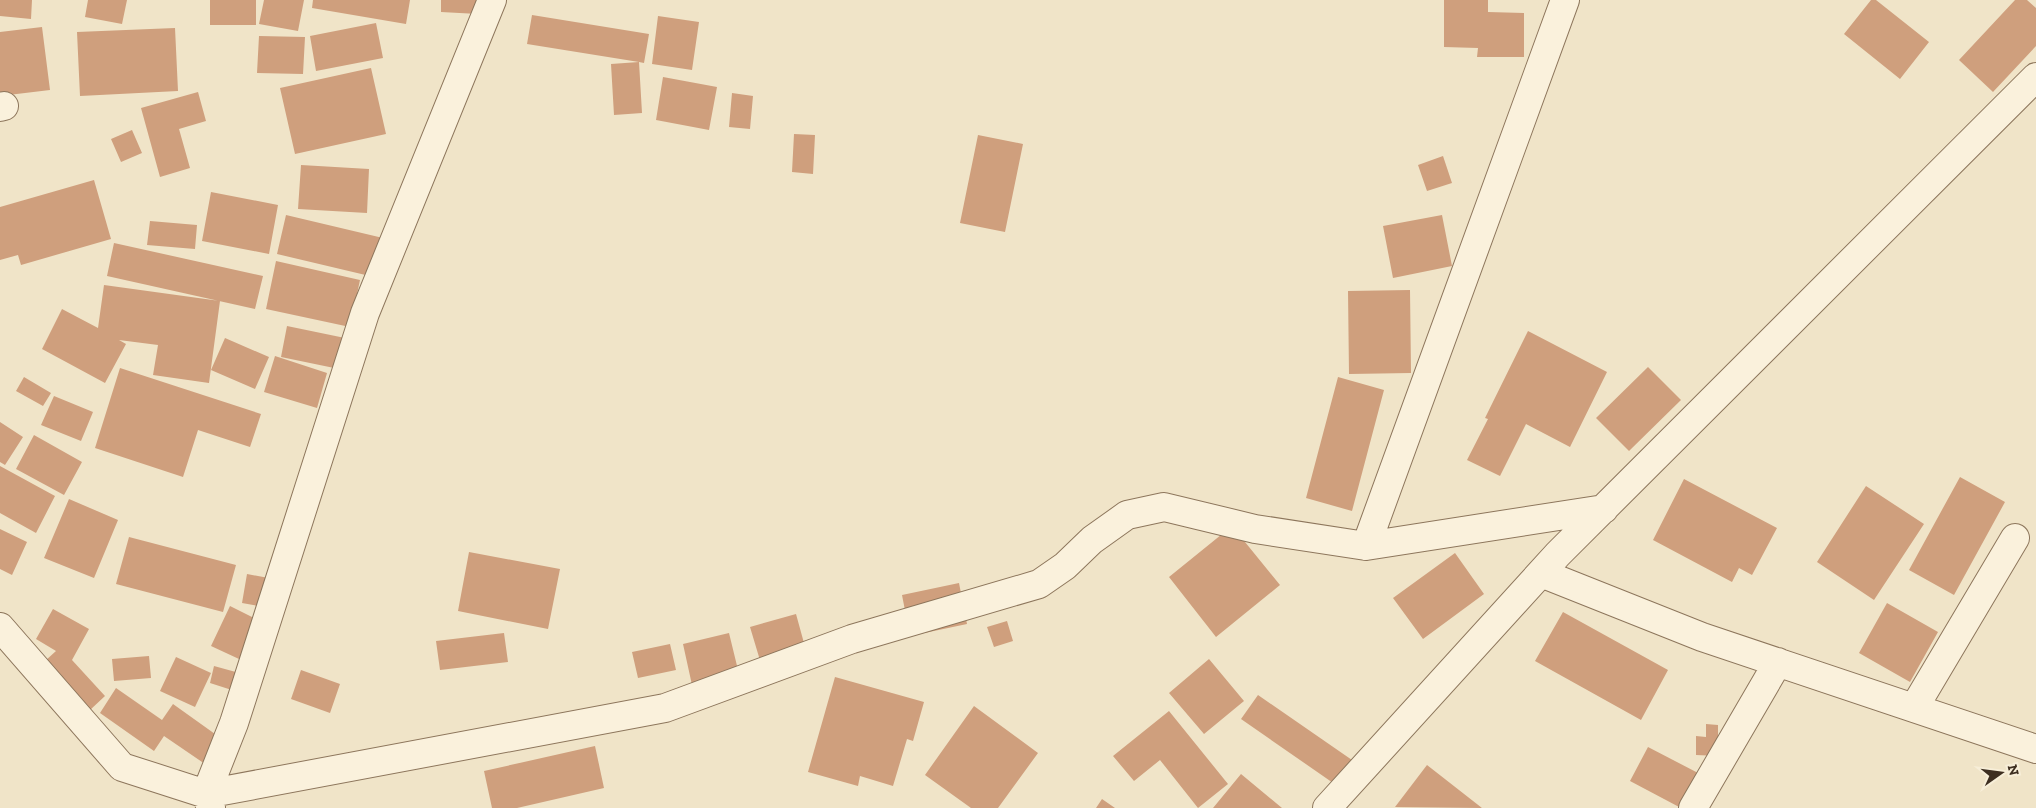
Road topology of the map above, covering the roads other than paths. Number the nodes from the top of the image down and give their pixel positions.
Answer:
1 (492, 0) edge
2 (1565, 0) edge
3 (2036, 77) edge
4 (1604, 509) junction
5 (2015, 538) dead end
6 (1366, 546) junction
7 (1541, 573) junction
8 (0, 627) edge
9 (1778, 662) junction
10 (1914, 708) junction
11 (2036, 749) edge
12 (208, 801) edge
13 (1327, 808) edge
14 (1694, 808) edge

1 - 12 street
2 - 6 street
3 - 4 street
4 - 6 street
4 - 7 street
5 - 10 street
6 - 12 street
7 - 9 street
7 - 13 street
8 - 12 street
9 - 10 street
9 - 14 street
10 - 11 street

